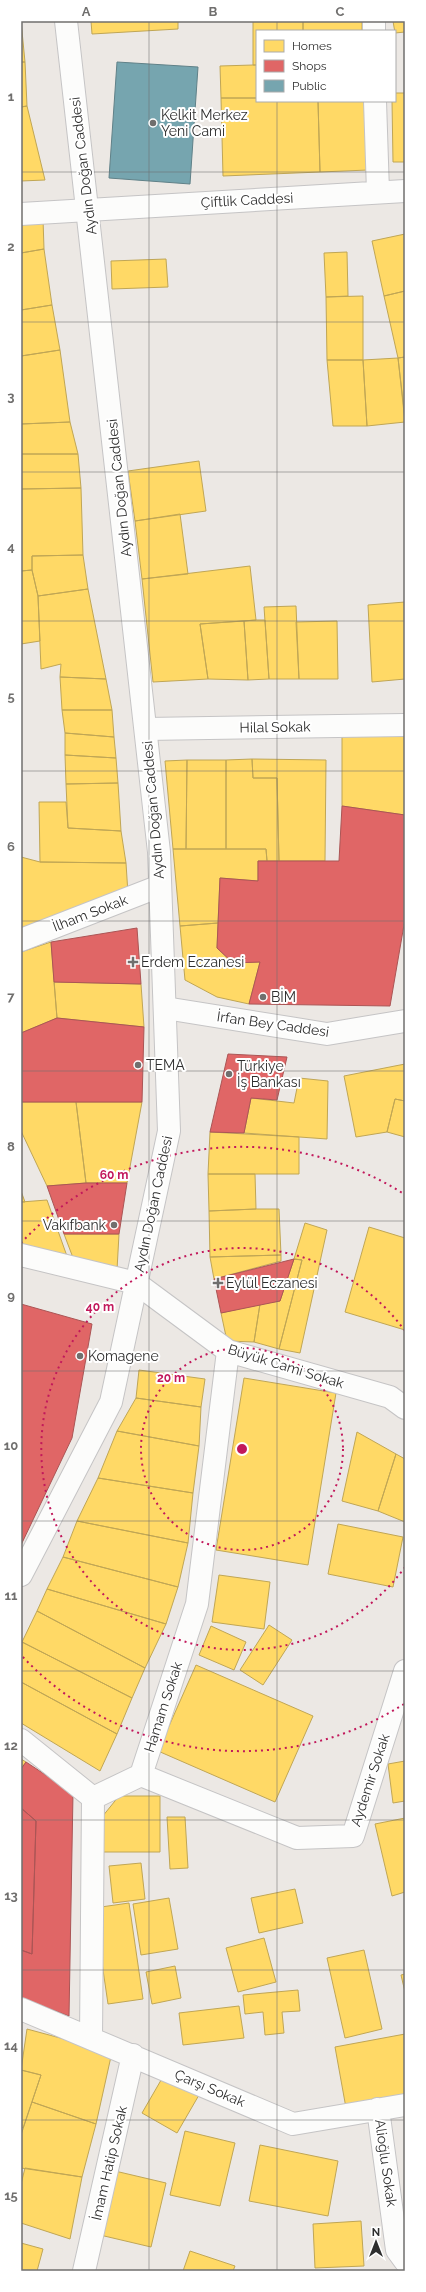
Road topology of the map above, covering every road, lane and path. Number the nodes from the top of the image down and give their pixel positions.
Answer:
1 (66, 21) edge
2 (375, 102) edge
3 (405, 191) edge
4 (378, 192) junction
5 (88, 209) junction
6 (21, 214) edge
7 (405, 725) edge
8 (146, 729) junction
9 (160, 886) junction
10 (21, 940) edge
11 (165, 1008) junction
12 (405, 1021) edge
13 (21, 1255) edge
14 (136, 1283) junction
15 (228, 1352) junction
16 (405, 1408) edge
17 (21, 1575) edge
18 (405, 1671) edge
19 (21, 1740) edge
20 (141, 1775) junction
21 (93, 1798) junction
22 (21, 2009) edge
23 (91, 2038) junction
24 (133, 2055) junction
25 (405, 2105) edge
26 (378, 2109) junction
27 (405, 2261) edge
28 (84, 2271) edge

1 - 5 street, Aydın Doğan Caddesi
2 - 4 street
3 - 4 street, Çiftlik Caddesi
4 - 5 street, Çiftlik Caddesi
5 - 6 street, Çiftlik Caddesi
5 - 8 street, Aydın Doğan Caddesi
7 - 8 street, Hilal Sokak
8 - 9 street, Aydın Doğan Caddesi
9 - 10 street, İlham Sokak
9 - 11 street, Aydın Doğan Caddesi
11 - 12 street, İrfan Bey Caddesi
11 - 14 street, Aydın Doğan Caddesi
13 - 14 street
14 - 15 street, Büyük Cami Sokak
14 - 17 street, Aydın Doğan Caddesi
15 - 16 street, Büyük Cami Sokak
15 - 20 street, Hamam Sokak
18 - 20 street, Aydemir Sokak
19 - 21 street
20 - 21 street
21 - 23 street
22 - 23 street, Çarşı Sokak
23 - 24 street, Çarşı Sokak
24 - 26 street, Çarşı Sokak
24 - 28 street, İmam Hatip Sokak
25 - 26 street, Çarşı Sokak
26 - 27 street, Alioğlu Sokak

